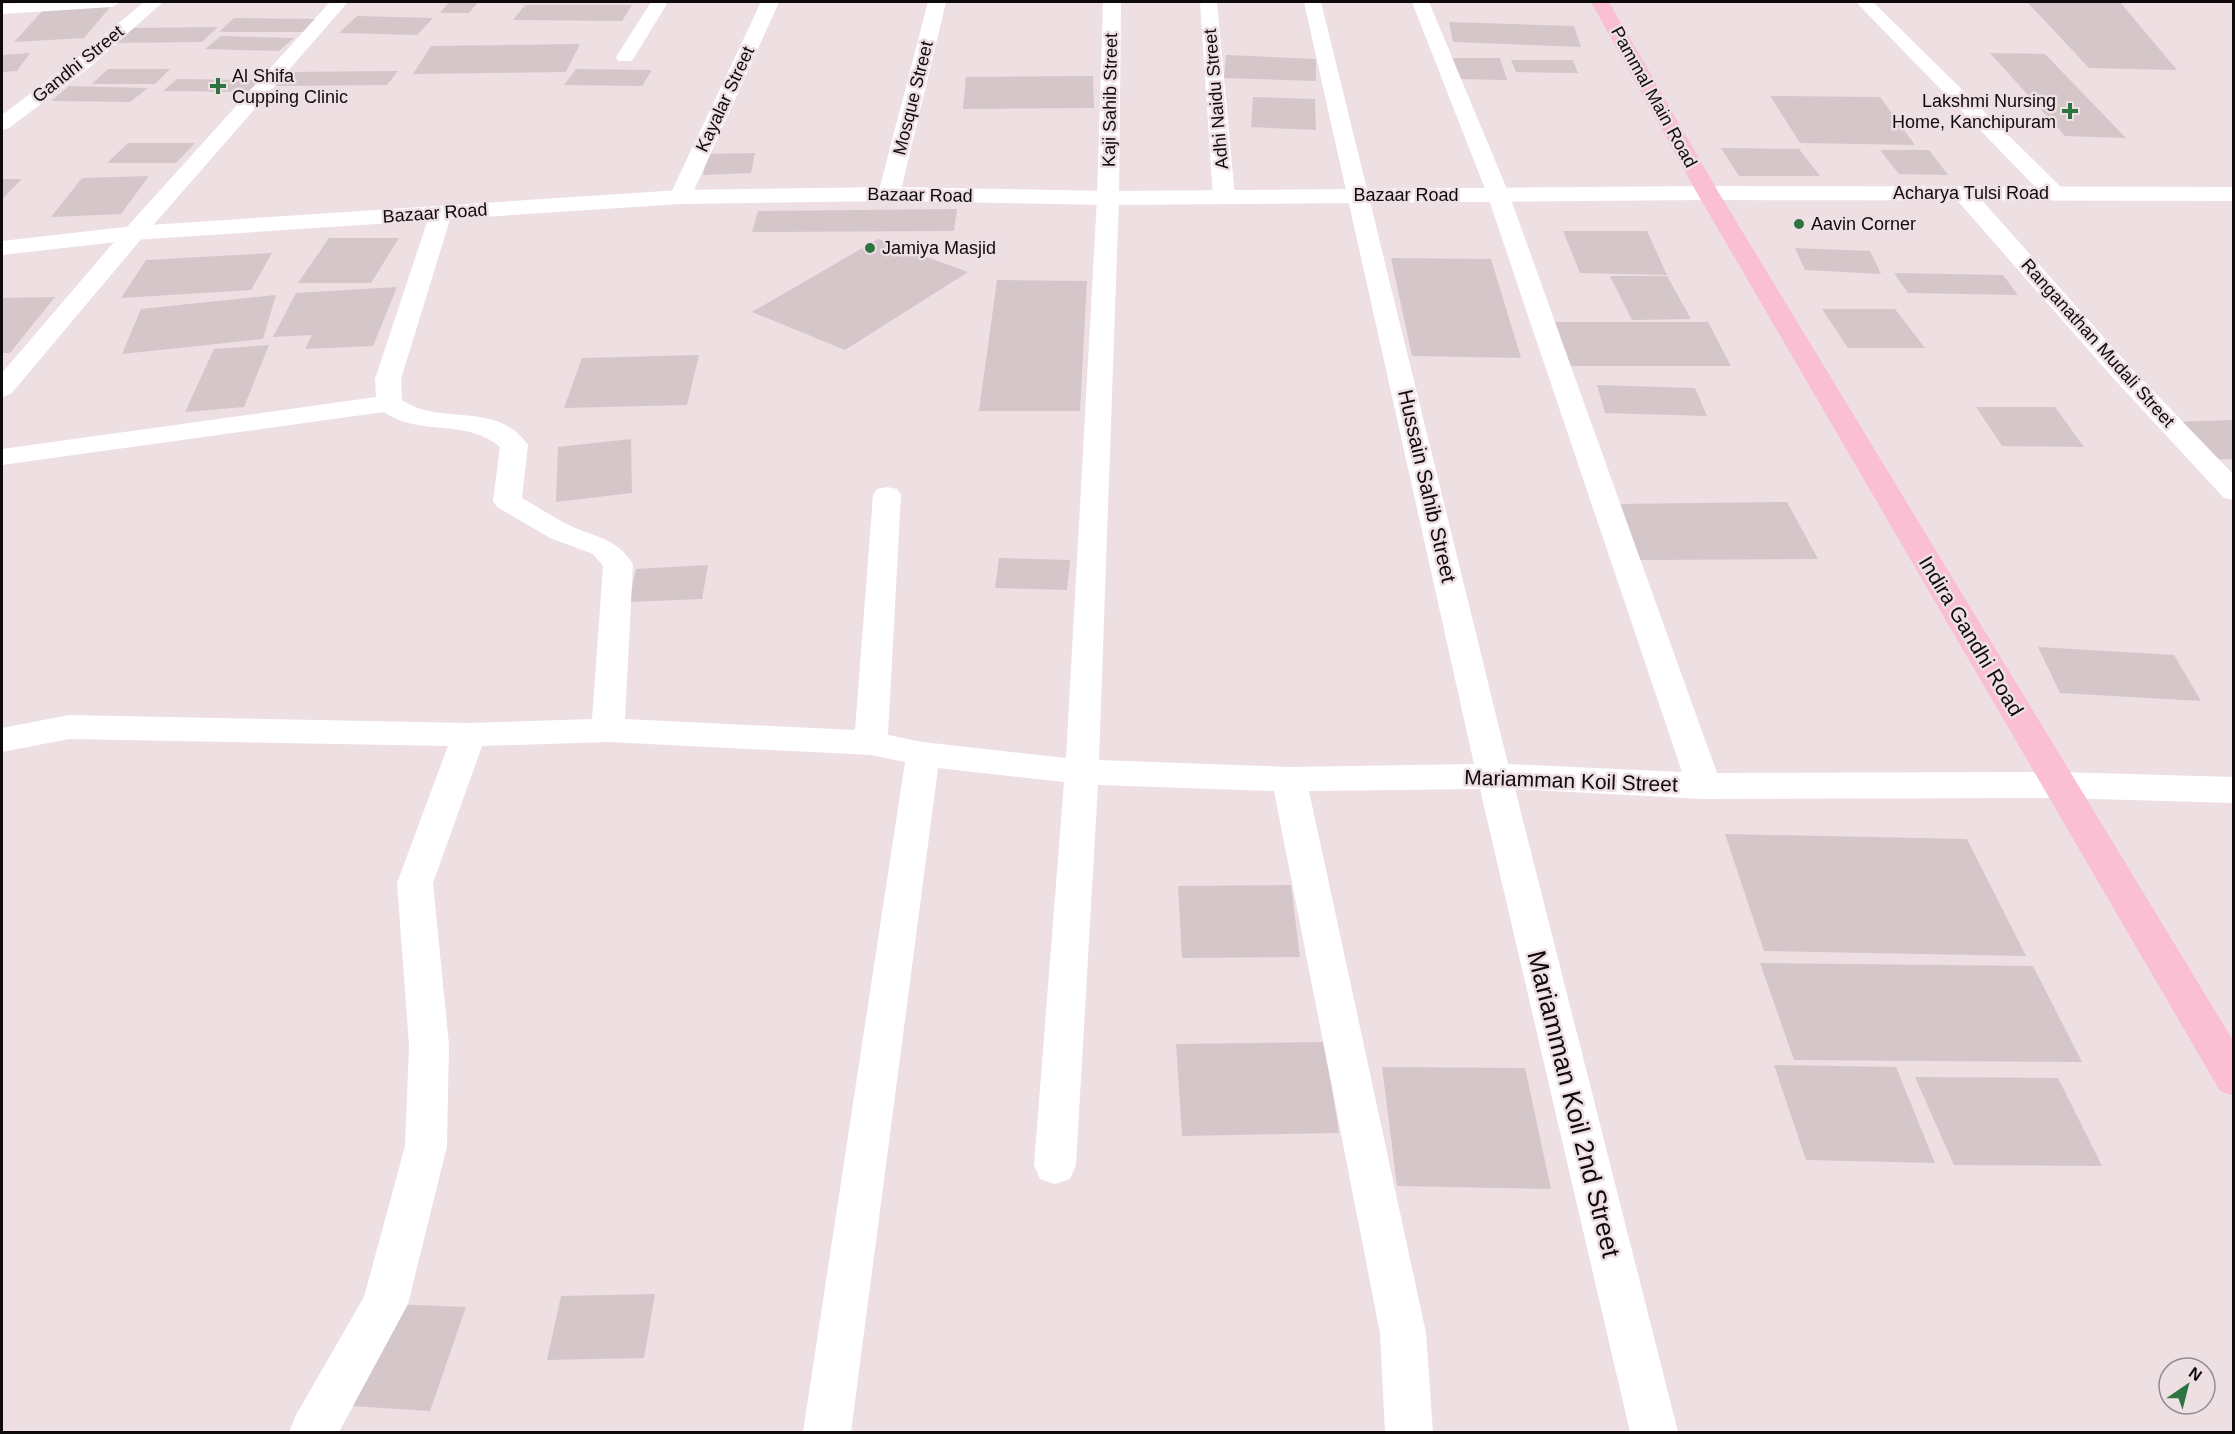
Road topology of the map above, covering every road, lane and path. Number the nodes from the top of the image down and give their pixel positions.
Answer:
1 (112, 2) edge
2 (154, 2) edge
3 (339, 2) edge
4 (658, 2) edge
5 (770, 2) edge
6 (937, 2) edge
7 (1112, 2) edge
8 (1208, 2) edge
9 (1313, 2) edge
10 (1421, 2) edge
11 (1600, 2) edge
12 (1864, 2) edge
13 (2, 9) edge
14 (625, 57) dead end
15 (2, 124) edge
16 (2053, 192) junction
17 (1708, 193) junction
18 (1963, 193) junction
19 (889, 194) junction
20 (1498, 194) junction
21 (2234, 194) edge
22 (1360, 195) junction
23 (680, 197) junction
24 (1224, 197) junction
25 (1108, 198) junction
26 (441, 213) junction
27 (134, 233) junction
28 (2, 248) edge
29 (2, 388) edge
30 (389, 403) junction
31 (2, 457) edge
32 (2234, 492) edge
33 (886, 495) dead end
34 (608, 730) junction
35 (468, 735) junction
36 (2, 740) edge
37 (871, 743) junction
38 (923, 754) junction
39 (1082, 772) junction
40 (1494, 776) junction
41 (1289, 779) junction
42 (2060, 785) junction
43 (1704, 786) junction
44 (2234, 789) edge
45 (2234, 1079) edge
46 (1055, 1165) dead end
47 (313, 1432) edge
48 (826, 1432) edge
49 (1409, 1432) edge
50 (1654, 1432) edge

1 - 13 street
2 - 15 street, Gandhi Street
3 - 27 street
4 - 14 street
5 - 23 street, Kayalar Street
6 - 19 street, Mosque Street
7 - 25 street, Kaji Sahib Street
8 - 24 street, Adhi Naidu Street
9 - 22 street, Hussain Sahib Street
10 - 20 street
11 - 17 main road, Pammal Main Road
12 - 16 street
16 - 18 street, Acharya Tulsi Road
16 - 21 street, Acharya Tulsi Road
17 - 18 street, Acharya Tulsi Road
17 - 20 street, Bazaar Road
17 - 42 main road, Indira Gandhi Road
18 - 32 street, Ranganathan Mudali Street
19 - 23 street, Bazaar Road
19 - 25 street, Bazaar Road
20 - 22 street, Bazaar Road
20 - 43 street
22 - 24 street, Bazaar Road
22 - 40 street, Hussain Sahib Street
23 - 26 street, Bazaar Road
24 - 25 street, Bazaar Road
25 - 39 street, Kaji Sahib Street
26 - 27 street, Bazaar Road
26 - 30 street
27 - 28 street, Bazaar Road
27 - 29 street
30 - 31 street
30 - 34 street
33 - 37 street
34 - 35 street, Mariamman Koil Street
34 - 37 street, Mariamman Koil Street
35 - 36 street, Mariamman Koil Street
35 - 47 street
37 - 38 street, Mariamman Koil Street
38 - 39 street, Mariamman Koil Street
38 - 48 street
39 - 41 street, Mariamman Koil Street
39 - 46 street, Kaji Sahib Street
40 - 41 street, Mariamman Koil Street
40 - 43 street, Mariamman Koil Street
40 - 50 street, Mariamman Koil 2nd Street
41 - 49 street
42 - 43 street, Mariamman Koil Street
42 - 44 street, Mariamman Koil Street
42 - 45 main road, Indira Gandhi Road

